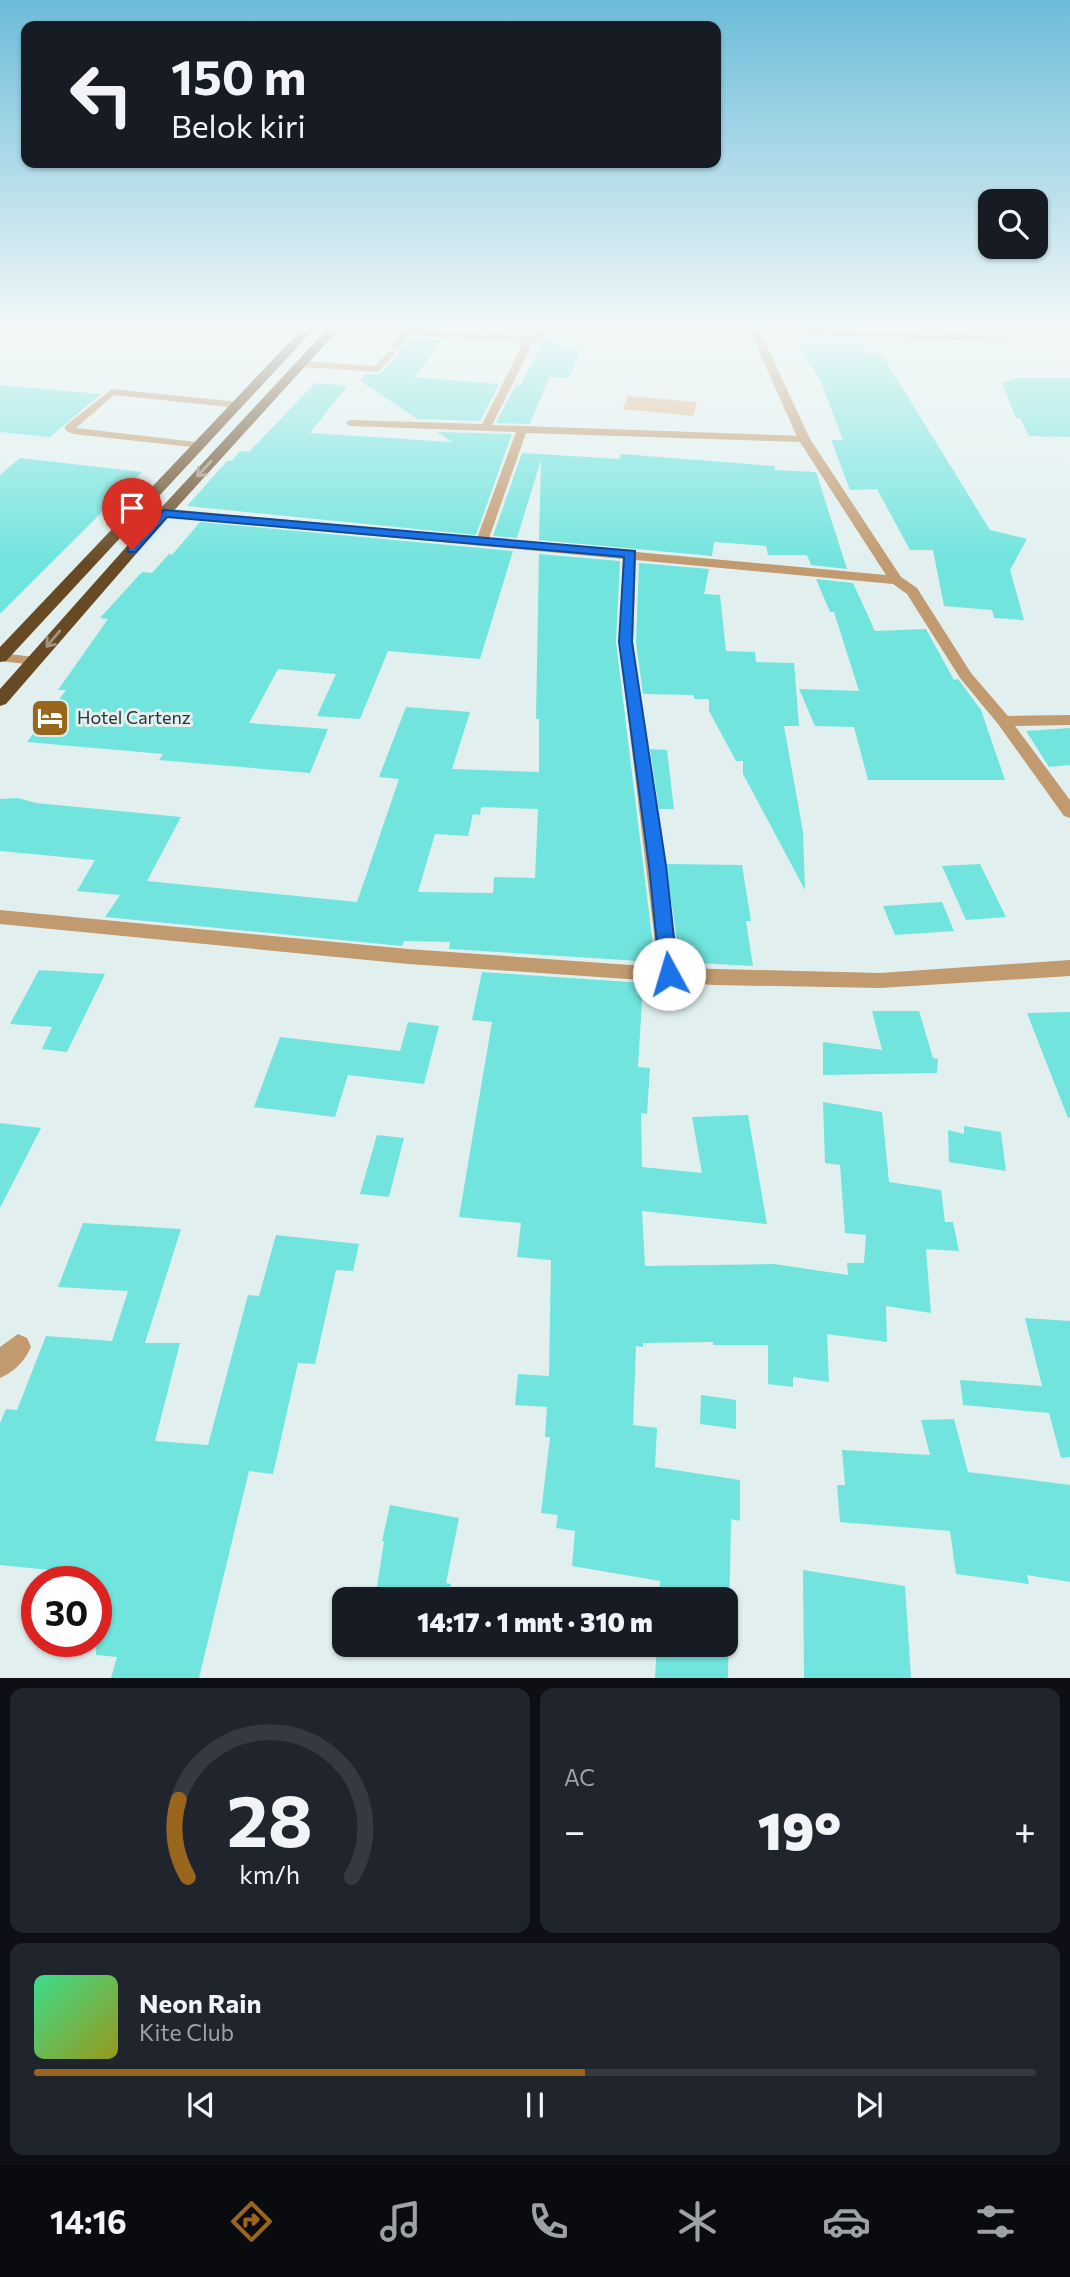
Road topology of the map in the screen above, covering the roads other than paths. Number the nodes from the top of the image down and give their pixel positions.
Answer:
1 (94, 407) edge
2 (236, 407) edge
3 (262, 407) edge
4 (494, 407) edge
5 (790, 407) edge
6 (227, 418) junction
7 (250, 420) junction
8 (350, 423) dead end
9 (486, 429) junction
10 (522, 430) junction
11 (804, 439) junction
12 (201, 444) junction
13 (225, 447) junction
14 (137, 510) junction
15 (164, 513) junction
16 (482, 541) junction
17 (631, 554) junction
18 (896, 580) junction
19 (0, 657) edge
20 (35, 661) junction
21 (0, 700) edge
22 (1070, 720) edge
23 (1003, 721) junction
24 (1070, 813) edge
25 (0, 917) edge
26 (1070, 968) edge
27 (669, 974) junction

1 - 12 street
2 - 6 highway
3 - 7 highway
4 - 9 street
5 - 11 street
6 - 7 highway
6 - 12 highway
7 - 13 highway
8 - 9 street
9 - 10 street
10 - 11 street
10 - 16 street
11 - 18 street
12 - 13 highway
12 - 14 highway
13 -> 15 highway
14 - 15 street
14 - 19 highway
15 - 16 street
15 -> 20 highway
16 - 17 street
17 - 18 street
17 - 27 street
18 - 23 street
19 - 20 street
20 - 21 highway
22 - 23 street
23 - 24 street
25 - 27 street
26 - 27 street

